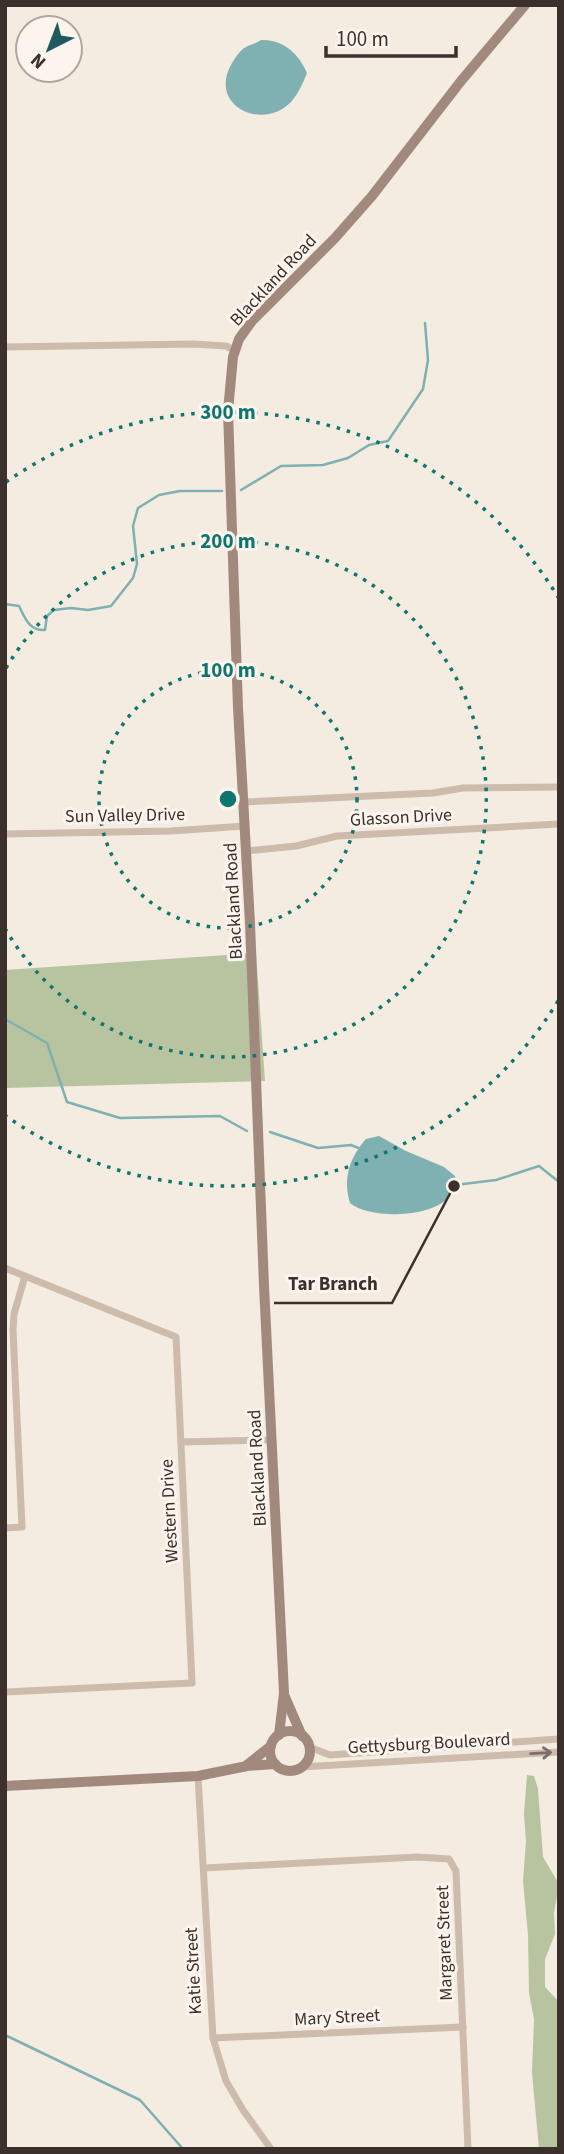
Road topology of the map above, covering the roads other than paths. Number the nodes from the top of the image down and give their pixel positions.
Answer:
1 (525, 5) edge
2 (5, 347) edge
3 (234, 351) junction
4 (559, 787) edge
5 (244, 802) junction
6 (559, 824) edge
7 (245, 827) junction
8 (5, 834) edge
9 (246, 851) junction
10 (5, 1268) edge
11 (24, 1276) junction
12 (272, 1440) junction
13 (181, 1442) junction
14 (5, 1528) edge
15 (5, 1692) edge
16 (284, 1693) junction
17 (279, 1735) junction
18 (302, 1736) junction
19 (559, 1739) edge
20 (271, 1746) junction
21 (309, 1747) junction
22 (559, 1752) edge
23 (275, 1764) junction
24 (247, 1766) junction
25 (302, 1767) junction
26 (198, 1776) junction
27 (5, 1786) edge
28 (204, 1868) junction
29 (463, 2026) junction
30 (213, 2038) junction
31 (271, 2149) edge
32 (468, 2149) edge

1 - 3 street, Blackland Road
2 - 3 street
3 - 5 street, Blackland Road
4 - 5 street
5 - 7 street, Blackland Road
6 - 9 street, Glasson Drive
7 - 8 street, Sun Valley Drive
7 - 9 street, Blackland Road
9 - 12 street, Blackland Road
10 - 11 street
11 - 13 street, Western Drive
11 - 14 street
12 - 13 street
12 - 16 street, Blackland Road
13 - 15 street, Western Drive
16 - 17 street, Blackland Road
16 - 18 street, Blackland Road
17 - 18 street
17 - 20 street
18 - 21 street
19 - 21 street, Gettysburg Boulevard
20 - 23 street
20 - 24 street
21 - 25 street
25 -> 22 street, Gettysburg Boulevard
23 - 24 street
23 - 25 street
24 - 26 street
26 - 27 street
26 - 28 street, Katie Street
28 - 29 street, Margaret Street
28 - 30 street, Katie Street
29 - 30 street, Mary Street
29 - 32 street, Margaret Street
30 - 31 street, Katie Street

